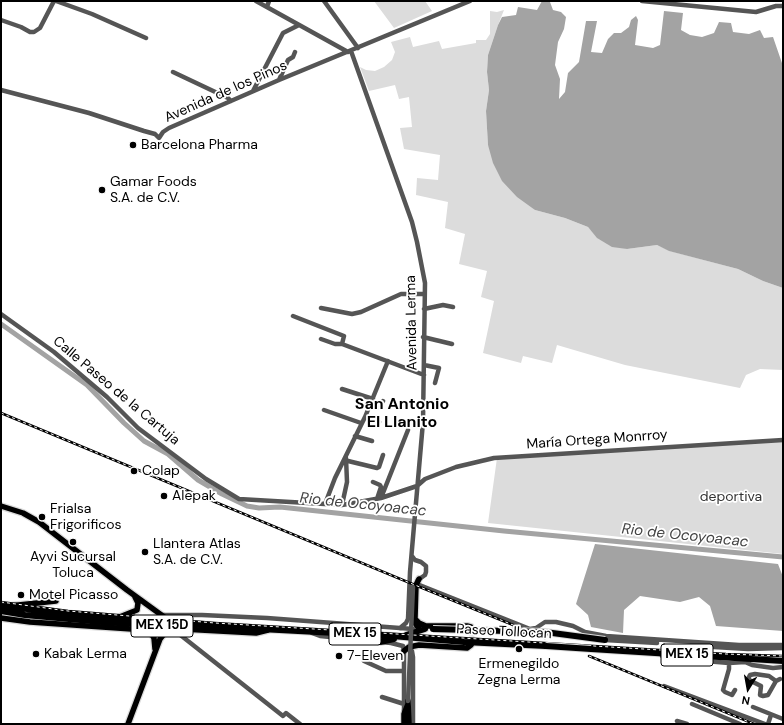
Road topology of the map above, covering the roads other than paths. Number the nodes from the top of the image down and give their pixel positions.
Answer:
1 (55, 1) edge
2 (256, 1) edge
3 (269, 1) edge
4 (324, 1) edge
5 (470, 1) edge
6 (642, 1) edge
7 (783, 6) edge
8 (267, 7) junction
9 (1, 20) edge
10 (299, 25) junction
11 (146, 38) dead end
12 (358, 48) junction
13 (350, 51) junction
14 (295, 52) dead end
15 (173, 72) dead end
16 (279, 80) junction
17 (1, 90) edge
18 (253, 91) junction
19 (231, 101) junction
20 (424, 294) junction
21 (453, 307) dead end
22 (321, 308) dead end
23 (424, 309) junction
24 (1, 314) edge
25 (293, 316) dead end
26 (321, 338) dead end
27 (423, 338) junction
28 (342, 344) junction
29 (452, 344) dead end
30 (388, 361) junction
31 (424, 365) junction
32 (424, 375) junction
33 (435, 383) dead end
34 (342, 389) dead end
35 (373, 398) junction
36 (383, 401) dead end
37 (371, 404) junction
38 (324, 410) dead end
39 (365, 417) junction
40 (379, 422) dead end
41 (361, 423) junction
42 (408, 430) dead end
43 (355, 436) junction
44 (783, 440) edge
45 (372, 441) dead end
46 (383, 455) dead end
47 (345, 459) junction
48 (373, 482) dead end
49 (417, 486) junction
50 (236, 498) joint
51 (379, 499) junction
52 (325, 504) junction
53 (342, 505) junction
54 (1, 506) edge
55 (412, 556) junction
56 (421, 562) junction
57 (410, 569) junction
58 (410, 575) junction
59 (416, 584) junction
60 (132, 594) junction
61 (56, 601) dead end
62 (2, 608) edge
63 (162, 615) junction
64 (1, 618) edge
65 (116, 618) junction
66 (415, 619) junction
67 (171, 622) junction
68 (223, 627) junction
69 (400, 628) junction
70 (270, 629) junction
71 (422, 629) junction
72 (146, 630) junction
73 (174, 630) junction
74 (306, 632) junction
75 (472, 632) dead end
76 (392, 636) junction
77 (404, 638) junction
78 (605, 640) joint
79 (380, 642) junction
80 (471, 645) dead end
81 (783, 645) edge
82 (783, 648) edge
83 (405, 650) junction
84 (658, 653) junction
85 (154, 655) junction
86 (364, 661) dead end
87 (783, 661) edge
88 (729, 663) junction
89 (762, 666) junction
90 (783, 667) edge
91 (773, 668) junction
92 (404, 671) junction
93 (768, 676) junction
94 (664, 686) dead end
95 (735, 690) dead end
96 (382, 697) dead end
97 (407, 703) junction
98 (692, 704) dead end
99 (753, 707) dead end
100 (721, 708) junction
101 (771, 715) junction
102 (724, 718) junction
103 (783, 719) edge
104 (677, 721) dead end
105 (128, 724) edge
106 (300, 724) edge
107 (404, 724) edge
108 (409, 724) edge
109 (413, 724) edge
110 (687, 724) edge
111 (722, 724) edge
112 (740, 724) edge
113 (765, 724) edge
114 (768, 724) edge

1 - 9 street
1 - 11 street
2 - 8 street
3 - 8 street
4 - 12 street
5 - 12 street, Avenida de los Pinos
6 - 7 street
8 - 10 street
10 - 13 street
10 - 18 street
12 - 13 street, Avenida de los Pinos
13 - 16 street, Avenida de los Pinos
13 - 20 street, Avenida Lerma
14 - 16 street
15 - 19 street
16 - 18 street, Avenida de los Pinos
17 - 19 street, Avenida de los Pinos
18 - 19 street, Avenida de los Pinos
20 - 22 street
20 - 23 street, Avenida Lerma
21 - 23 street
23 - 27 street, Avenida Lerma
24 - 50 street, Calle Paseo de la Cartuja
25 - 28 street
26 - 28 street
27 - 29 street
27 - 31 street, Avenida Lerma
28 - 30 street
30 - 32 street
30 - 35 street
31 - 32 street, Avenida Lerma
31 - 33 street
32 - 49 street, Avenida Lerma
34 - 35 street
35 - 37 street
36 - 37 street
37 - 39 street
38 - 41 street
39 - 40 street
39 - 41 street
41 - 43 street
42 - 51 street
43 - 45 street
43 - 47 street
44 - 49 street, María Ortega Monrroy
46 - 47 street
47 - 52 street
47 - 53 street
48 - 51 street
49 - 51 street, María Ortega Monrroy
49 - 55 street, Avenida Lerma
50 - 52 street, María Ortega Monrroy
51 - 53 street, María Ortega Monrroy
52 - 53 street, María Ortega Monrroy
54 - 60 main road
55 - 56 street
55 - 57 street, Avenida Lerma
56 - 57 street
56 - 59 street
57 - 58 street, Avenida Lerma
58 - 59 street
58 - 69 street, Avenida Lerma
59 - 66 main road
59 - 81 street
59 - 97 street, bridge
60 - 63 main road
60 - 65 main road
61 - 62 main road
62 - 65 highway, MEX 15
62 - 68 highway, MEX 15D
63 - 67 main road
63 - 69 street
64 - 72 main road
65 - 67 highway, MEX 15
66 - 71 main road
66 - 75 main road
67 - 68 highway, MEX 15
68 - 70 highway, Paseo Tollocan / MEX 15
69 - 71 street
70 - 73 main road
70 - 74 highway, Paseo Tollocan / MEX 15
71 - 76 highway
71 - 78 highway, bridge
72 - 73 main road
72 - 85 main road
73 - 85 main road
73 - 106 street
74 - 76 highway, Paseo Tollocan / MEX 15
74 - 79 street
76 - 77 highway, Paseo Tollocan / MEX 15
77 - 79 highway
77 - 84 highway, Paseo Tollocan / MEX 15, bridge
78 - 82 street
79 - 83 street
80 - 83 main road
83 - 92 street
83 - 109 street
84 - 87 highway, Paseo Tollocan / MEX 15
84 - 88 street
85 - 105 main road
86 - 92 street
88 - 89 street
88 - 95 street
89 - 91 street
89 - 93 street
90 - 91 street
91 - 93 street
92 - 97 street
93 - 93 street
94 - 100 street
96 - 97 street
97 - 107 main road
97 - 108 main road
98 - 102 street
99 - 101 street
100 - 102 street
100 - 113 street
101 - 103 street
101 - 114 street
102 - 111 street
102 - 112 street
104 - 110 street

